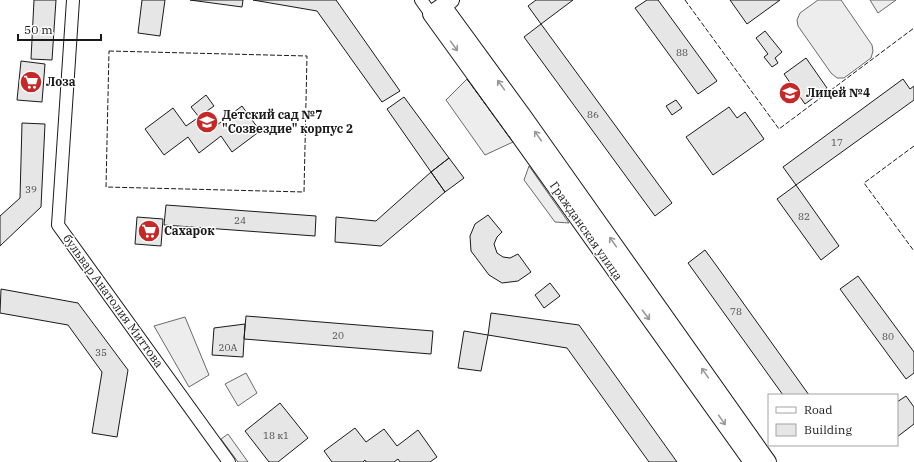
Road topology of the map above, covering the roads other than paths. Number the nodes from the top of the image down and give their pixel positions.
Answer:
1 (73, 0) edge
2 (421, 0) edge
3 (441, 5) edge
4 (629, 279) junction
5 (229, 462) edge
6 (752, 462) edge
7 (768, 462) edge

1 - 5 street, бульвар Анатолия Миттова
2 - 3 street, Гражданская улица
3 - 4 main road, Гражданская улица
4 -> 6 main road, Гражданская улица
7 -> 4 main road, Гражданская улица

